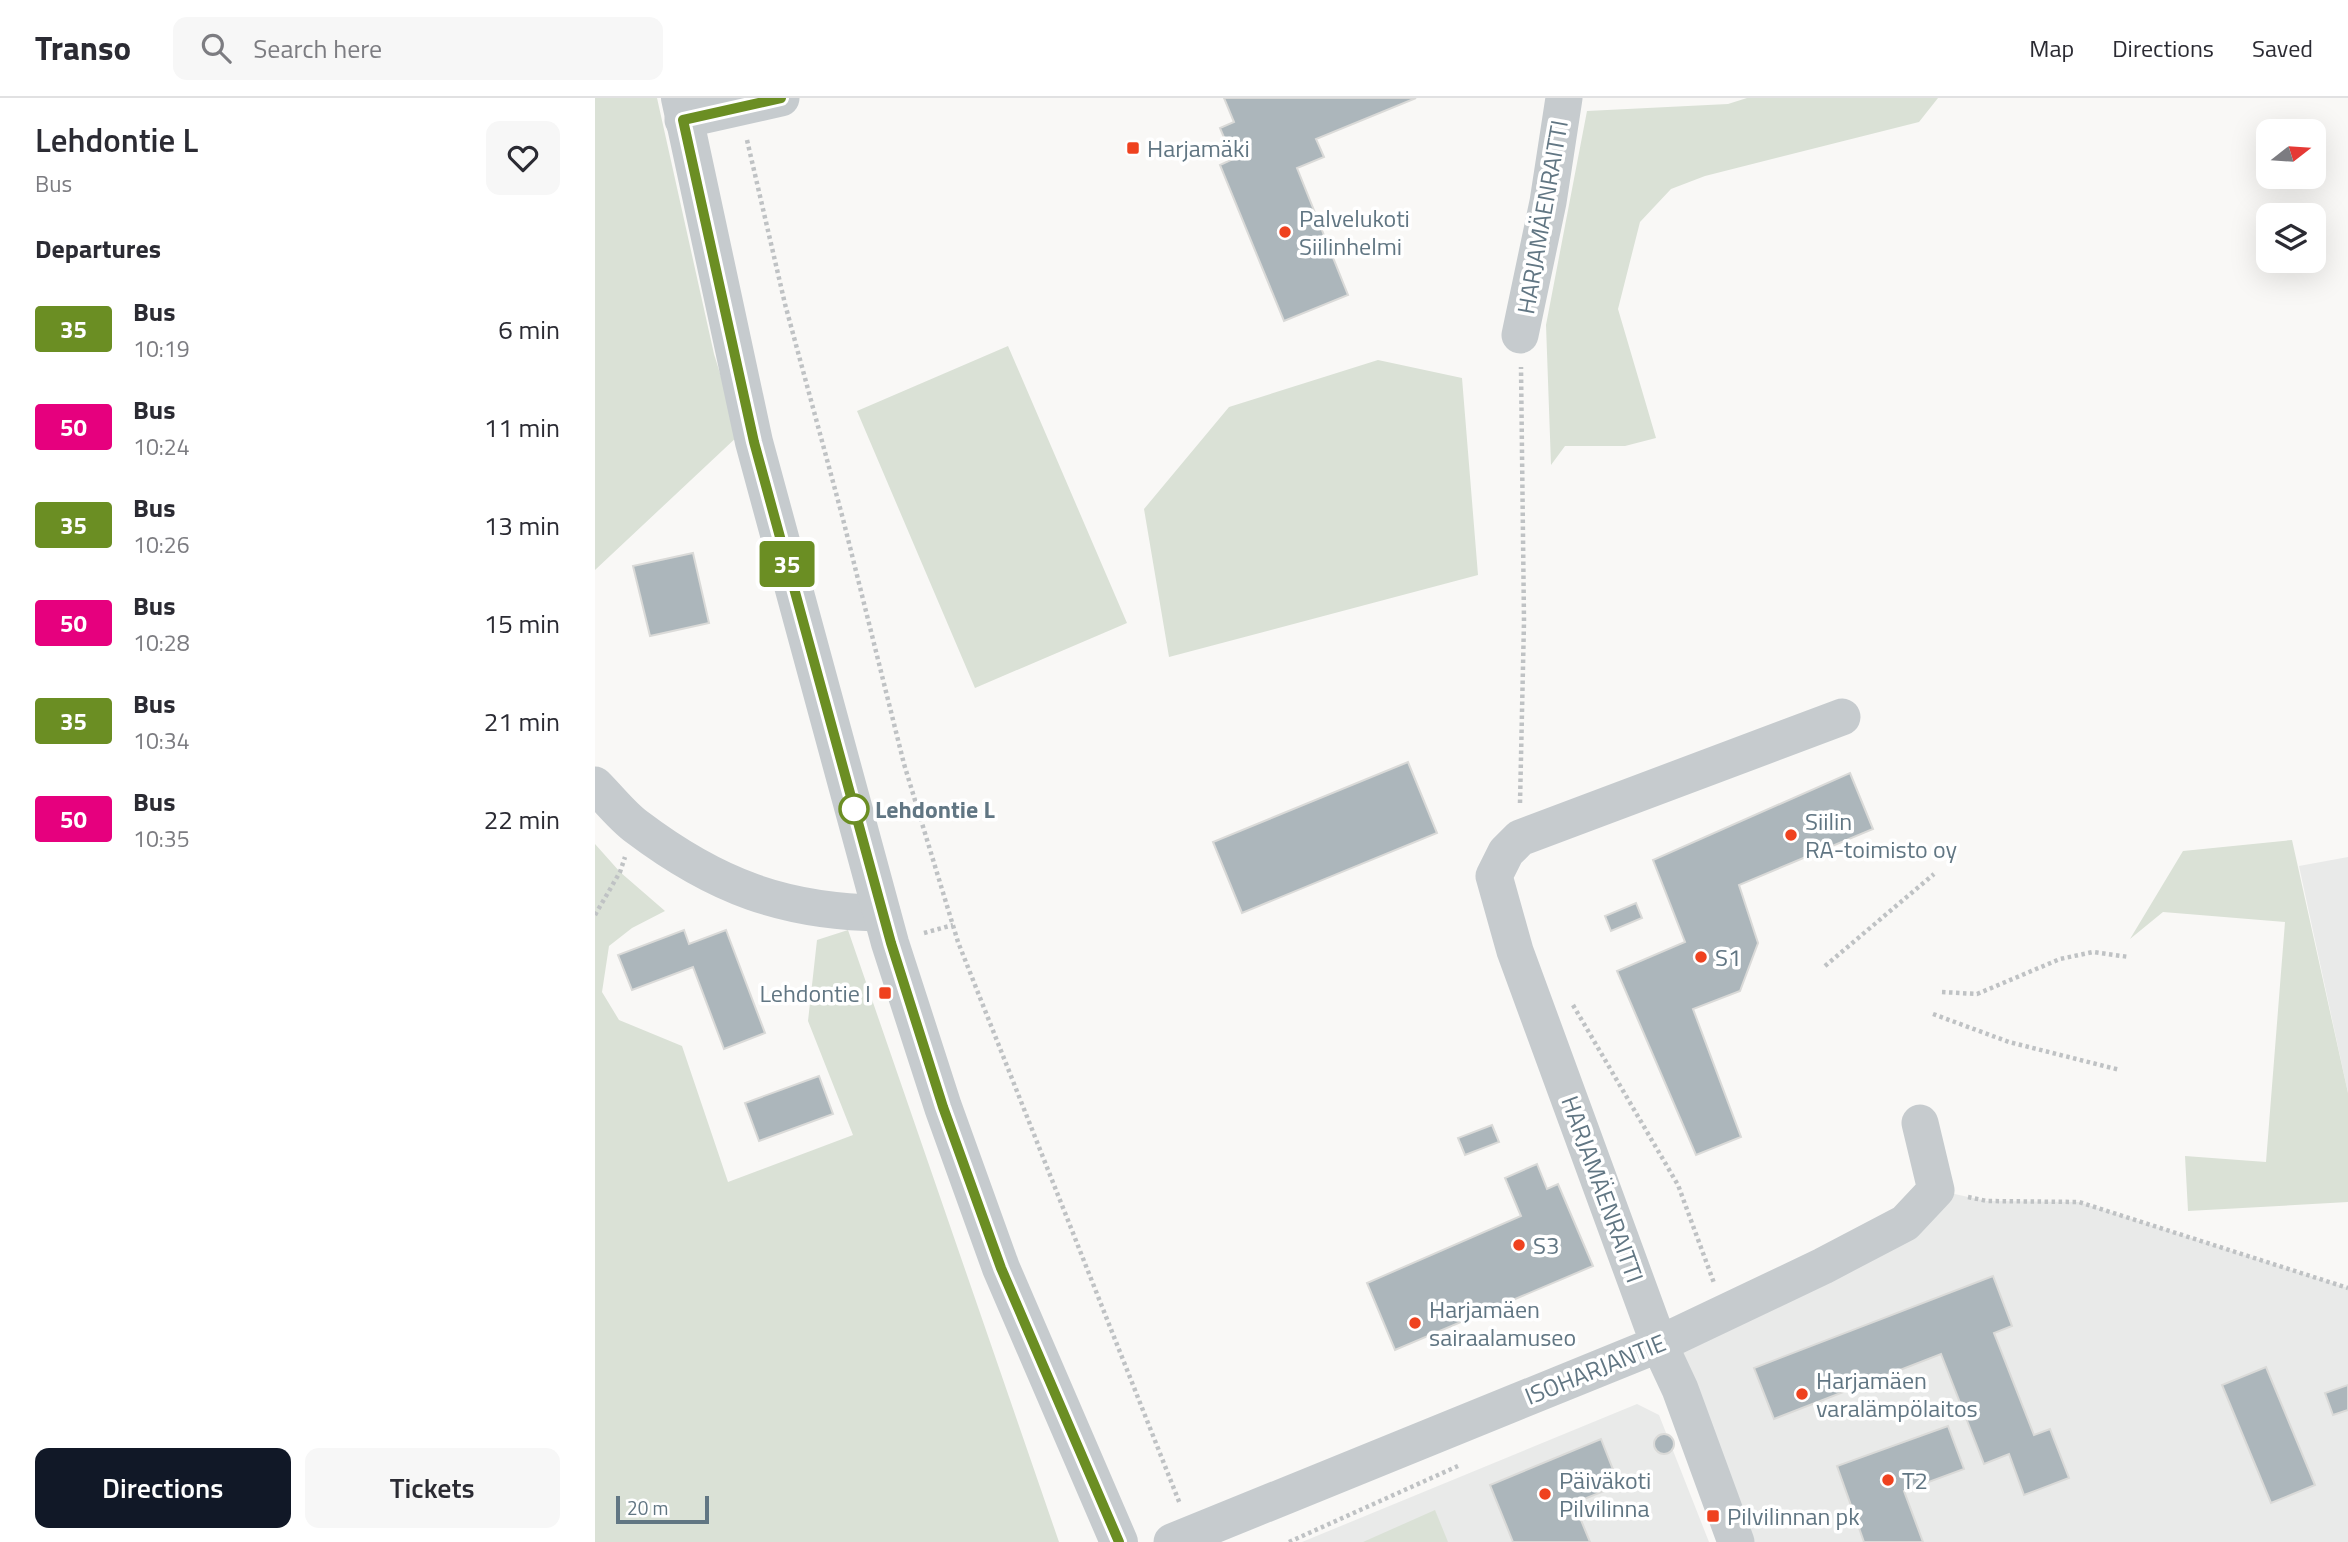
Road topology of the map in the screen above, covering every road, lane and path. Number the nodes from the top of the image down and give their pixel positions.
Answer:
1 (781, 98) edge
2 (1564, 98) edge
3 (742, 107) junction
4 (681, 109) edge
5 (1520, 335) dead end
6 (1842, 717) dead end
7 (595, 785) edge
8 (635, 826) junction
9 (1934, 874) dead end
10 (882, 913) junction
11 (595, 915) edge
12 (2129, 957) dead end
13 (1825, 966) dead end
14 (1942, 992) dead end
15 (1933, 1014) dead end
16 (2120, 1070) dead end
17 (1920, 1124) dead end
18 (1936, 1190) junction
19 (2348, 1288) edge
20 (1659, 1344) junction
21 (1466, 1462) dead end
22 (1182, 1538) edge
23 (1119, 1542) edge
24 (1289, 1542) edge
25 (1736, 1542) edge

1 - 3 street
2 - 5 street, HARJAMÄENRAITTI
3 - 4 street
3 - 22 path
4 - 10 street
6 - 20 street, HARJAMÄENRAITTI
7 - 8 street
8 - 10 street
8 - 11 path
9 - 13 path
10 - 23 street
12 - 14 path
15 - 16 path
17 - 18 street
18 - 19 path
18 - 20 street, ISOHARJANTIE
20 - 22 street, ISOHARJANTIE
20 - 25 street, HARJAMÄENRAITTI
21 - 24 path

